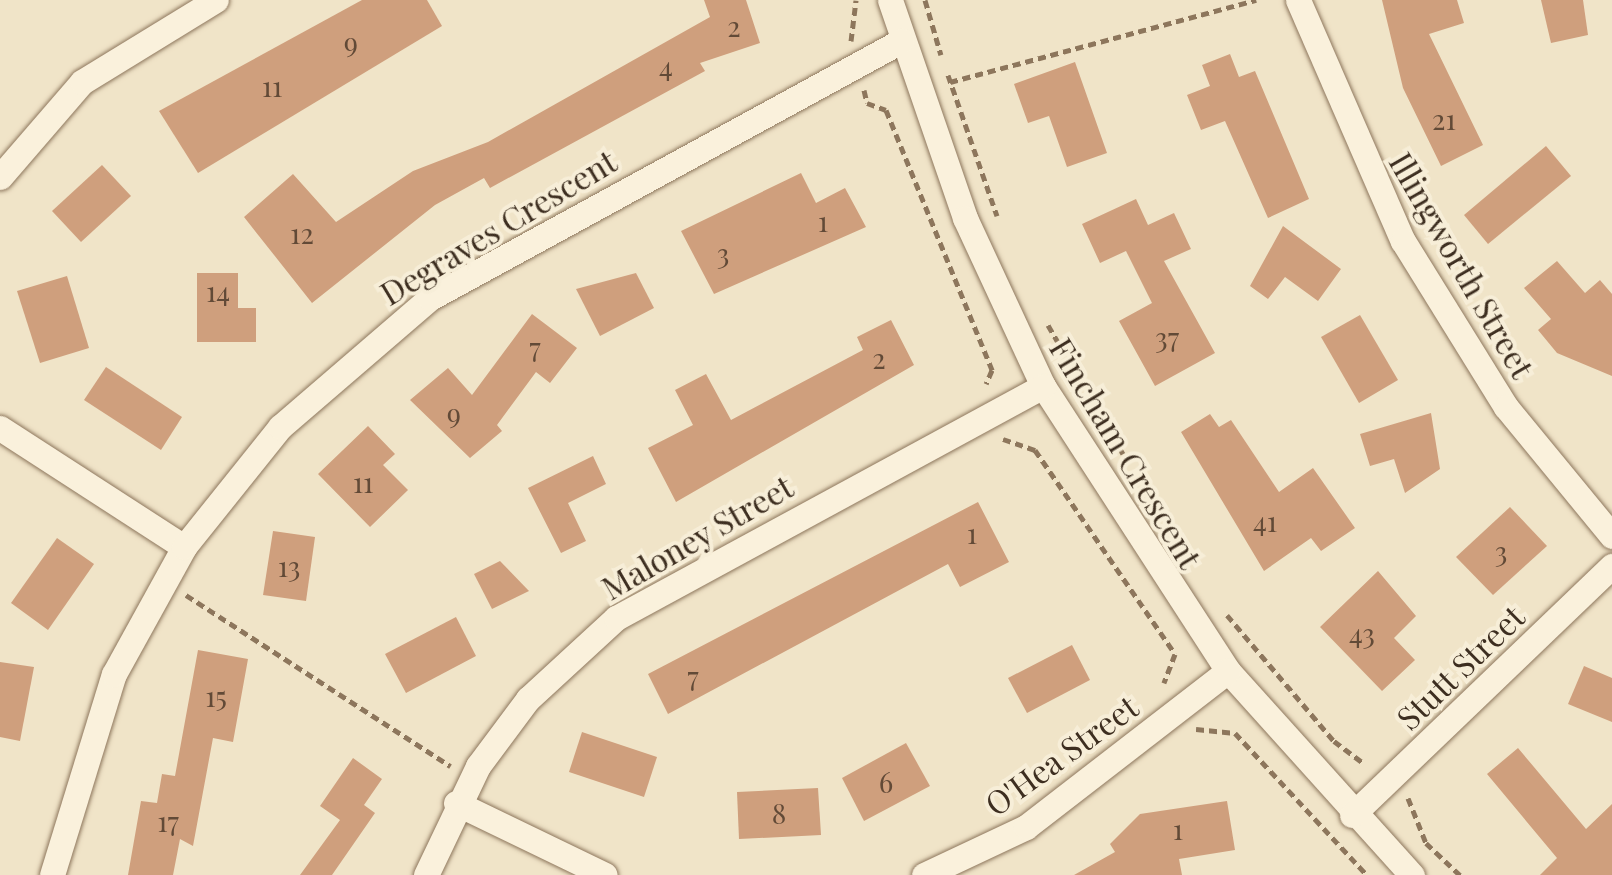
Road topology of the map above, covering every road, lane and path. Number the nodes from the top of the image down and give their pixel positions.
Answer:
1 (216, 0) edge
2 (856, 0) edge
3 (890, 0) edge
4 (925, 0) edge
5 (1256, 0) edge
6 (1298, 0) edge
7 (849, 36) dead end
8 (902, 41) junction
9 (950, 82) junction
10 (867, 103) dead end
11 (0, 176) edge
12 (1005, 232) dead end
13 (1045, 320) dead end
14 (1043, 386) junction
15 (981, 394) dead end
16 (0, 428) edge
17 (1003, 438) dead end
18 (1134, 473) dead end
19 (1612, 536) edge
20 (184, 547) junction
21 (1612, 566) edge
22 (162, 580) junction
23 (1221, 608) dead end
24 (1228, 671) junction
25 (1164, 682) dead end
26 (1197, 730) dead end
27 (470, 779) junction
28 (1387, 782) junction
29 (456, 802) junction
30 (1352, 814) junction
31 (52, 875) edge
32 (426, 875) edge
33 (605, 875) edge
34 (924, 875) edge
35 (1367, 875) edge
36 (1412, 875) edge
37 (1460, 875) edge

1 - 11 street
2 - 7 path
3 - 8 street, Fincham Crescent
4 - 9 path
5 - 9 path
6 - 19 street, Illingworth Street
8 - 14 street, Fincham Crescent
8 - 20 street, Degraves Crescent
9 - 12 path
10 - 15 path
13 - 18 path
14 - 24 street, Fincham Crescent
14 - 27 street, Maloney Street
16 - 20 street
17 - 25 path
20 - 22 street, Degraves Crescent
21 - 28 street, Stutt Street
22 - 27 path
22 - 31 street, Degraves Crescent
23 - 28 path
24 - 30 street, Fincham Crescent
24 - 34 street, O'Hea Street
26 - 35 path
27 - 29 street, Maloney Street
28 - 30 street, Stutt Street
28 - 37 path
29 - 32 street, Maloney Street
29 - 33 street
30 - 36 street, Fincham Crescent

